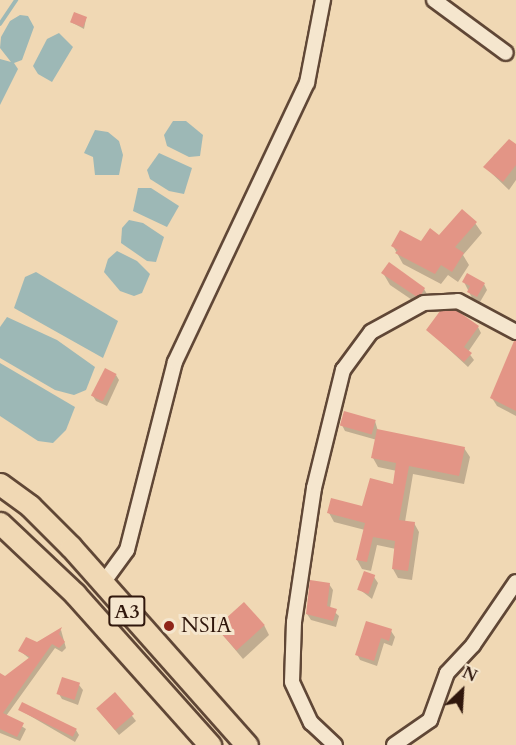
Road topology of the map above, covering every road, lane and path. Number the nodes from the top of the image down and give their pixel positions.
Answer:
1 (323, 0) edge
2 (434, 0) edge
3 (506, 53) dead end
4 (516, 332) edge
5 (0, 484) edge
6 (0, 523) edge
7 (103, 582) junction
8 (516, 582) edge
9 (210, 745) edge
10 (248, 745) edge
11 (335, 745) edge
12 (394, 745) edge

1 - 7 street
2 - 3 street
4 - 11 street
5 - 7 main road, A3
6 - 9 main road, A3
7 - 10 main road, A3
8 - 12 street

